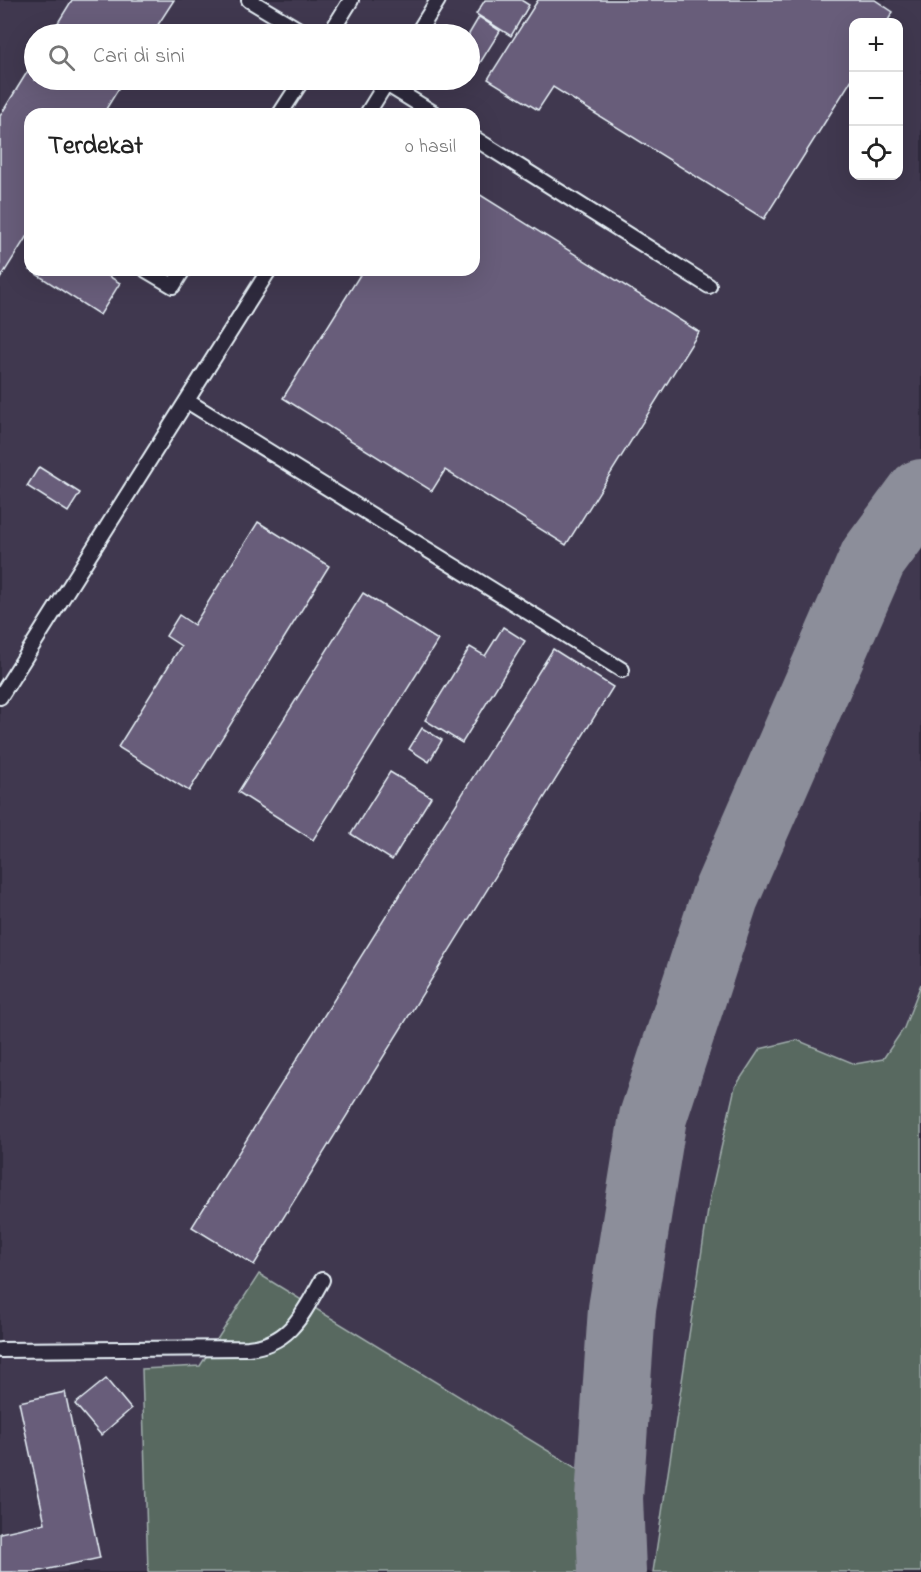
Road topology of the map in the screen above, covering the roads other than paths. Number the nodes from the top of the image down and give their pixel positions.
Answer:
1 (249, 0) edge
2 (351, 0) edge
3 (438, 0) edge
4 (289, 24) edge
5 (336, 24) edge
6 (423, 24) edge
7 (296, 90) edge
8 (380, 90) edge
9 (399, 90) edge
10 (284, 108) edge
11 (370, 108) edge
12 (426, 108) edge
13 (480, 142) edge
14 (156, 276) edge
15 (179, 276) edge
16 (265, 276) edge
17 (710, 286) dead end
18 (187, 401) junction
19 (622, 670) dead end
20 (0, 697) edge
21 (322, 1280) dead end
22 (0, 1350) edge

1 - 4 lane
2 - 5 lane
3 - 6 lane
7 - 10 lane
8 - 11 lane
9 - 12 lane
13 - 17 lane
14 - 15 lane
16 - 18 lane
18 - 19 lane
18 - 20 lane
21 - 22 lane

